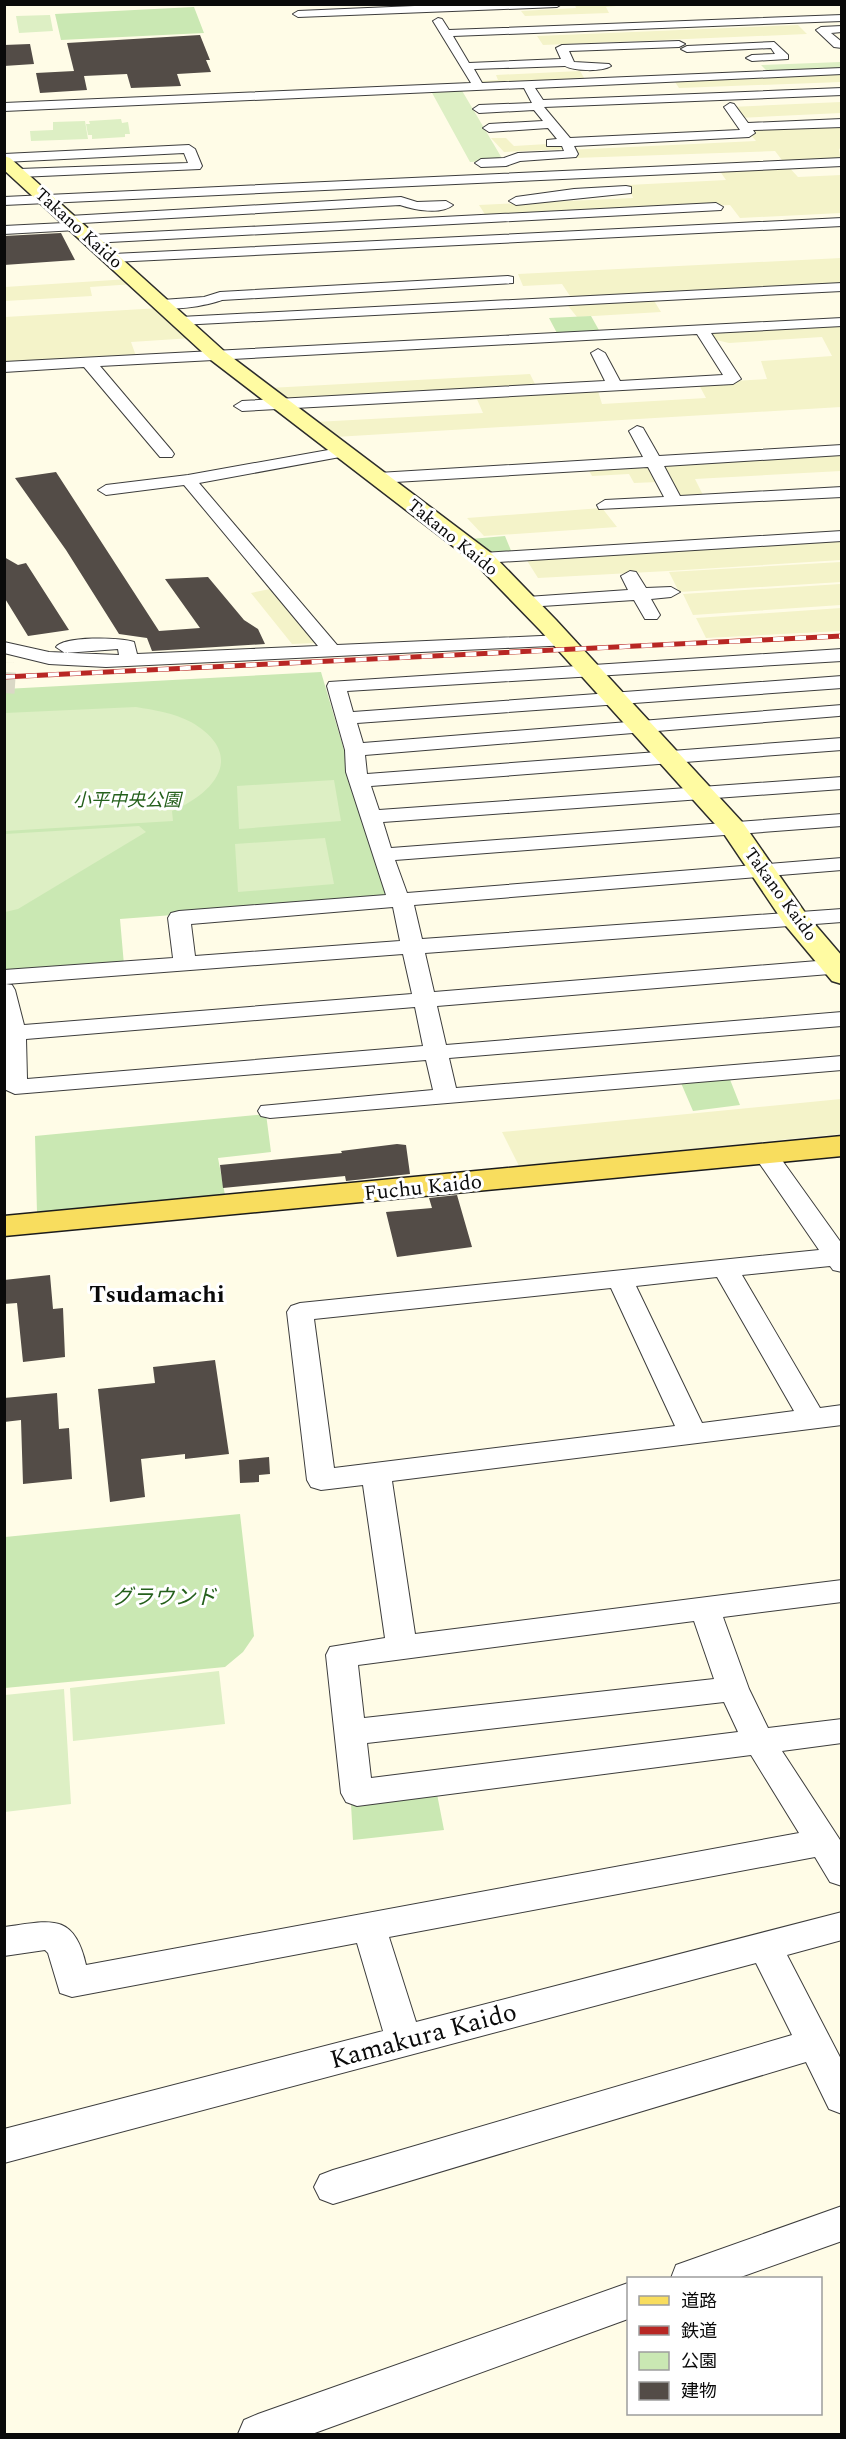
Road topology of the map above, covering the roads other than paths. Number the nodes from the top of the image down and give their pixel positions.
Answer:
1 (558, 4) edge
2 (481, 6) edge
3 (353, 7) edge
4 (406, 8) junction
5 (297, 11) dead end
6 (650, 12) dead end
7 (491, 18) dead end
8 (842, 18) edge
9 (414, 21) junction
10 (322, 24) dead end
11 (662, 24) junction
12 (842, 29) edge
13 (446, 33) junction
14 (827, 35) junction
15 (786, 36) dead end
16 (806, 36) dead end
17 (774, 45) junction
18 (842, 45) edge
19 (683, 47) junction
20 (694, 61) junction
21 (568, 62) junction
22 (621, 65) dead end
23 (468, 66) junction
24 (842, 71) edge
25 (711, 77) junction
26 (527, 84) junction
27 (479, 87) junction
28 (842, 91) edge
29 (842, 102) edge
30 (4, 107) edge
31 (479, 109) dead end
32 (549, 117) junction
33 (735, 118) junction
34 (842, 123) edge
35 (489, 128) dead end
36 (566, 142) junction
37 (514, 145) dead end
38 (4, 159) edge
39 (842, 162) edge
40 (470, 164) dead end
41 (18, 173) junction
42 (199, 177) dead end
43 (31, 185) junction
44 (238, 189) junction
45 (626, 190) dead end
46 (46, 199) junction
47 (4, 201) edge
48 (496, 202) dead end
49 (462, 204) dead end
50 (716, 207) dead end
51 (244, 209) junction
52 (842, 222) edge
53 (73, 223) junction
54 (4, 230) edge
55 (91, 239) junction
56 (113, 258) junction
57 (508, 280) dead end
58 (842, 287) edge
59 (162, 304) junction
60 (180, 321) junction
61 (842, 322) edge
62 (701, 329) junction
63 (363, 348) junction
64 (598, 353) dead end
65 (218, 356) junction
66 (88, 362) junction
67 (372, 366) dead end
68 (4, 367) edge
69 (615, 386) junction
70 (283, 405) junction
71 (242, 406) dead end
72 (637, 431) dead end
73 (842, 450) edge
74 (345, 452) junction
75 (166, 454) dead end
76 (652, 460) junction
77 (378, 478) junction
78 (188, 480) junction
79 (106, 489) dead end
80 (842, 492) edge
81 (675, 502) junction
82 (605, 505) dead end
83 (842, 536) edge
84 (483, 558) junction
85 (630, 576) dead end
86 (671, 592) dead end
87 (640, 594) junction
88 (527, 602) junction
89 (651, 615) dead end
90 (563, 641) junction
91 (4, 648) edge
92 (332, 651) junction
93 (842, 655) edge
94 (589, 672) junction
95 (842, 682) edge
96 (613, 698) junction
97 (839, 710) dead end
98 (347, 718) junction
99 (637, 725) junction
100 (842, 744) edge
101 (355, 750) junction
102 (668, 757) junction
103 (359, 781) junction
104 (842, 783) edge
105 (702, 794) junction
106 (371, 817) junction
107 (842, 820) edge
108 (734, 828) junction
109 (383, 855) junction
110 (842, 864) edge
111 (762, 870) junction
112 (402, 901) junction
113 (842, 915) edge
114 (796, 920) junction
115 (412, 947) junction
116 (184, 964) junction
117 (839, 969) edge
118 (4, 977) edge
119 (4, 990) edge
120 (424, 999) junction
121 (842, 1019) edge
122 (14, 1033) junction
123 (436, 1052) junction
124 (842, 1063) edge
125 (446, 1095) junction
126 (270, 1111) dead end
127 (842, 1146) edge
128 (765, 1154) junction
129 (4, 1227) edge
130 (840, 1259) edge
131 (725, 1268) junction
132 (620, 1279) junction
133 (842, 1415) edge
134 (812, 1419) junction
135 (693, 1434) junction
136 (376, 1473) junction
137 (842, 1591) edge
138 (705, 1608) junction
139 (402, 1648) junction
140 (733, 1689) junction
141 (842, 1731) edge
142 (351, 1732) junction
143 (760, 1743) junction
144 (823, 1842) junction
145 (842, 1872) edge
146 (842, 1926) edge
147 (369, 1928) junction
148 (4, 1942) edge
149 (765, 1946) junction
150 (404, 2040) junction
151 (814, 2044) junction
152 (842, 2098) edge
153 (4, 2146) edge
154 (333, 2187) dead end
155 (842, 2223) edge
156 (693, 2277) edge
157 (627, 2301) edge
158 (258, 2434) edge

1 - 2 street
2 - 4 street
2 - 7 street
3 - 4 street
3 - 5 street
4 - 9 street
6 - 11 street
8 - 11 street
9 - 10 street
9 - 13 street
11 - 13 street
11 - 19 street
12 - 14 street
13 - 23 street
14 - 16 street
14 - 18 street
15 - 17 street
17 - 19 street
17 - 20 street
19 - 20 street
19 - 21 street
20 - 25 street
21 - 22 street
21 - 23 street
23 - 27 street
24 - 25 street
25 - 26 street
26 - 27 street
26 - 32 street
27 - 30 street
28 - 32 street
29 - 33 street
31 - 32 street
32 - 33 street
32 - 35 street
32 - 36 street
33 - 34 street
33 - 36 street
36 - 37 street
36 - 40 street
38 - 41 street, Takano Kaido
38 - 41 street
39 - 44 street
41 - 43 street, Takano Kaido
42 - 43 street
43 - 46 street, Takano Kaido
44 - 46 street
44 - 51 street
45 - 48 street
46 - 47 street
46 - 53 street, Takano Kaido
49 - 51 street
50 - 55 street
51 - 53 street
52 - 56 street
53 - 54 street
53 - 55 street, Takano Kaido
55 - 56 street, Takano Kaido
56 - 59 street, Takano Kaido
57 - 59 street
58 - 60 street
59 - 60 street, Takano Kaido
60 - 65 street, Takano Kaido
61 - 62 street
62 - 63 street
62 - 69 street
63 - 65 street
63 - 67 street
64 - 69 street
65 - 66 street
65 - 70 street, Takano Kaido
66 - 68 street
66 - 75 street
69 - 70 street
70 - 71 street
70 - 74 street, Takano Kaido
72 - 76 street
73 - 76 street
74 - 77 street, Takano Kaido
74 - 78 street
76 - 77 street
76 - 81 street
77 - 84 street, Takano Kaido
78 - 79 street
78 - 92 street
80 - 81 street
81 - 82 street
83 - 84 street
84 - 88 street, Takano Kaido
85 - 87 street
86 - 87 street
87 - 88 street
87 - 89 street
88 - 90 street, Takano Kaido
90 - 92 street
90 - 94 street, Takano Kaido
91 - 92 street
93 - 94 street
94 - 96 street, Takano Kaido
94 - 98 street
95 - 96 street
96 - 98 street
96 - 99 street, Takano Kaido
97 - 99 street
98 - 101 street
99 - 101 street
99 - 102 street, Takano Kaido
100 - 102 street
101 - 103 street
102 - 103 street
102 - 105 street, Takano Kaido
103 - 106 street
104 - 105 street
105 - 106 street
105 - 108 street, Takano Kaido
106 - 109 street
107 - 108 street
108 - 109 street
108 - 111 street, Takano Kaido
109 - 112 street
110 - 111 street
111 - 112 street
111 - 114 street, Takano Kaido
112 - 115 street
112 - 116 street
113 - 114 street
114 - 115 street
114 - 117 street, Takano Kaido
115 - 116 street
115 - 120 street
116 - 118 street
117 - 120 street
119 - 122 street
120 - 122 street
120 - 123 street
121 - 123 street
122 - 123 street
123 - 125 street
124 - 125 street
125 - 126 street
127 - 128 main road, Fuchu Kaido
128 - 129 main road, Fuchu Kaido
128 - 130 street
130 - 131 street
131 - 132 street
131 - 134 street
132 - 135 street
132 - 136 street
133 - 134 street
134 - 135 street
135 - 136 street
136 - 139 street
137 - 138 street
138 - 139 street
138 - 140 street
139 - 142 street
140 - 142 street
140 - 143 street
141 - 143 street
142 - 143 street
143 - 144 street
144 - 145 street
144 - 147 street
146 - 149 street, Kamakura Kaido
147 - 148 street
147 - 150 street
149 - 150 street, Kamakura Kaido
149 - 151 street
150 - 153 street, Kamakura Kaido
151 - 152 street
151 - 154 street
155 - 156 street
157 - 158 street

